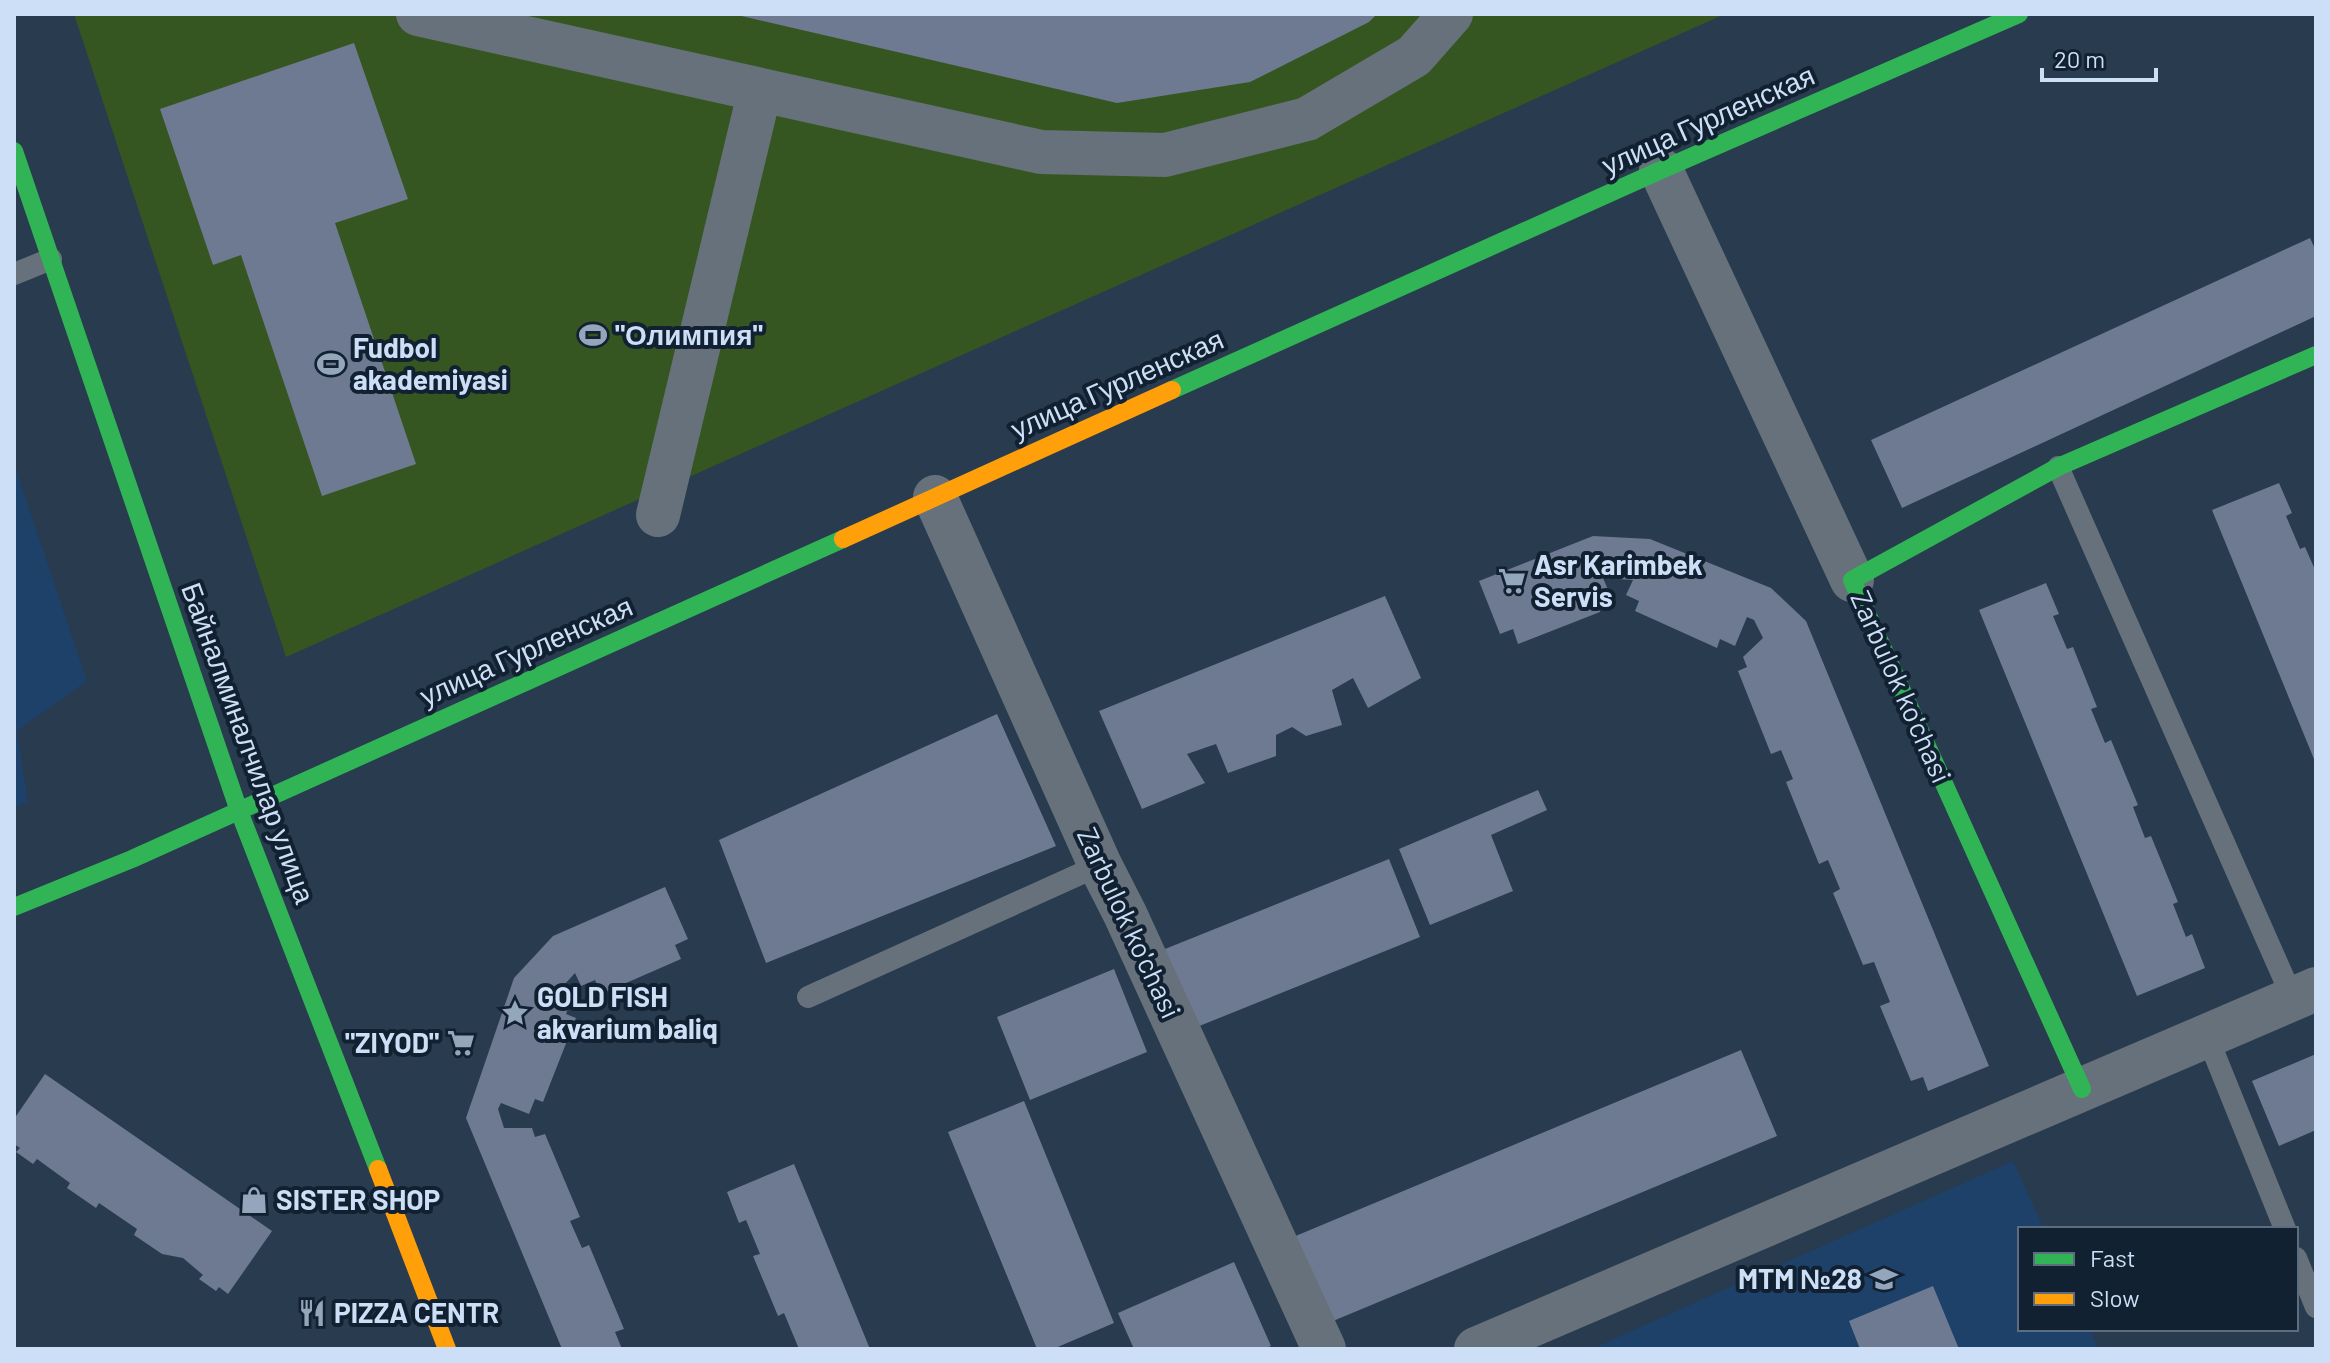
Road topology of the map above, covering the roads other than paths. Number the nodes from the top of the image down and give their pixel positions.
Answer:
1 (418, 14) edge
2 (1451, 14) edge
3 (2019, 14) edge
4 (760, 90) junction
5 (14, 151) edge
6 (1661, 170) junction
7 (51, 259) junction
8 (14, 274) edge
9 (2316, 355) edge
10 (2058, 467) junction
11 (935, 497) junction
12 (658, 515) dead end
13 (1852, 580) junction
14 (239, 811) junction
15 (1100, 865) junction
16 (14, 907) edge
17 (2305, 994) edge
18 (808, 997) dead end
19 (2207, 1036) junction
20 (2082, 1089) junction
21 (2284, 1227) edge
22 (2298, 1263) edge
23 (2316, 1307) edge
24 (447, 1349) edge
25 (1324, 1349) edge
26 (1476, 1349) edge

1 - 4 street
2 - 4 street
3 - 6 street, улица Гурленская
4 - 12 street
5 - 7 street, Байналминалчилар улица
6 - 11 street, улица Гурленская
6 - 13 street
7 - 8 lane
7 - 14 street, Байналминалчилар улица
9 - 10 street, Zarbulok ko'chasi
10 - 13 street, Zarbulok ko'chasi
10 - 17 lane
11 - 14 street, улица Гурленская
11 - 15 street, Zarbulok ko'chasi
13 - 20 street, Zarbulok ko'chasi
14 - 16 street, улица Гурленская
14 - 24 street, Байналминалчилар улица
15 - 18 lane
15 - 25 street, Zarbulok ko'chasi
17 - 19 street
19 - 20 street
19 - 21 lane
20 - 26 street
22 - 23 lane

